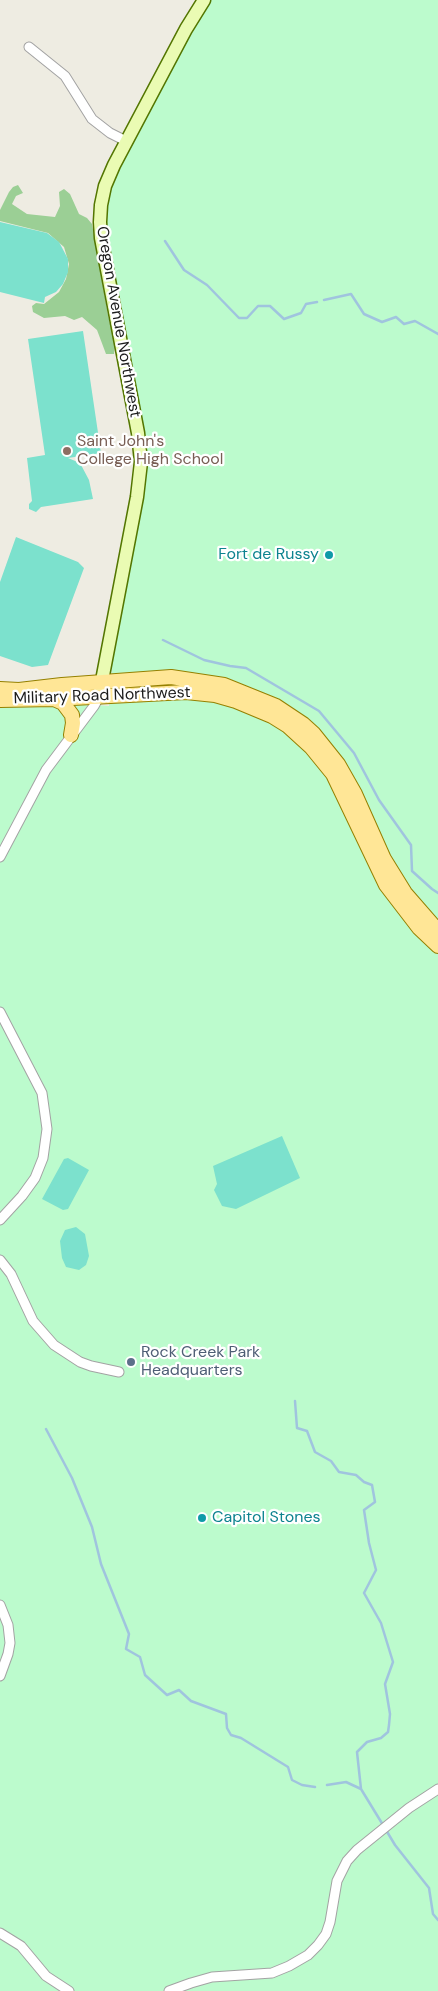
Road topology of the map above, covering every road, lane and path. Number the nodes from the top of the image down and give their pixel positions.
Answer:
1 (204, 0) edge
2 (29, 47) dead end
3 (126, 141) junction
4 (101, 689) junction
5 (0, 690) edge
6 (54, 699) junction
7 (0, 700) edge
8 (71, 734) junction
9 (0, 857) edge
10 (438, 931) edge
11 (438, 946) edge
12 (0, 1012) edge
13 (0, 1220) edge
14 (0, 1260) edge
15 (119, 1372) dead end
16 (0, 1605) edge
17 (0, 1676) edge
18 (438, 1789) edge
19 (0, 1933) edge
20 (68, 1991) edge
21 (169, 1991) edge

1 - 3 street, Oregon Avenue Northwest
2 - 3 street
3 - 4 street, Oregon Avenue Northwest
4 - 5 main road, Military Road Northwest
4 - 6 main road, Military Road Northwest
4 - 8 street
4 - 10 main road, Military Road Northwest
4 - 11 main road, Military Road Northwest
6 - 7 main road, Military Road Northwest
6 - 8 main road
8 - 9 street
12 - 13 street
14 - 15 street
16 - 17 street
18 - 21 street
19 - 20 street

